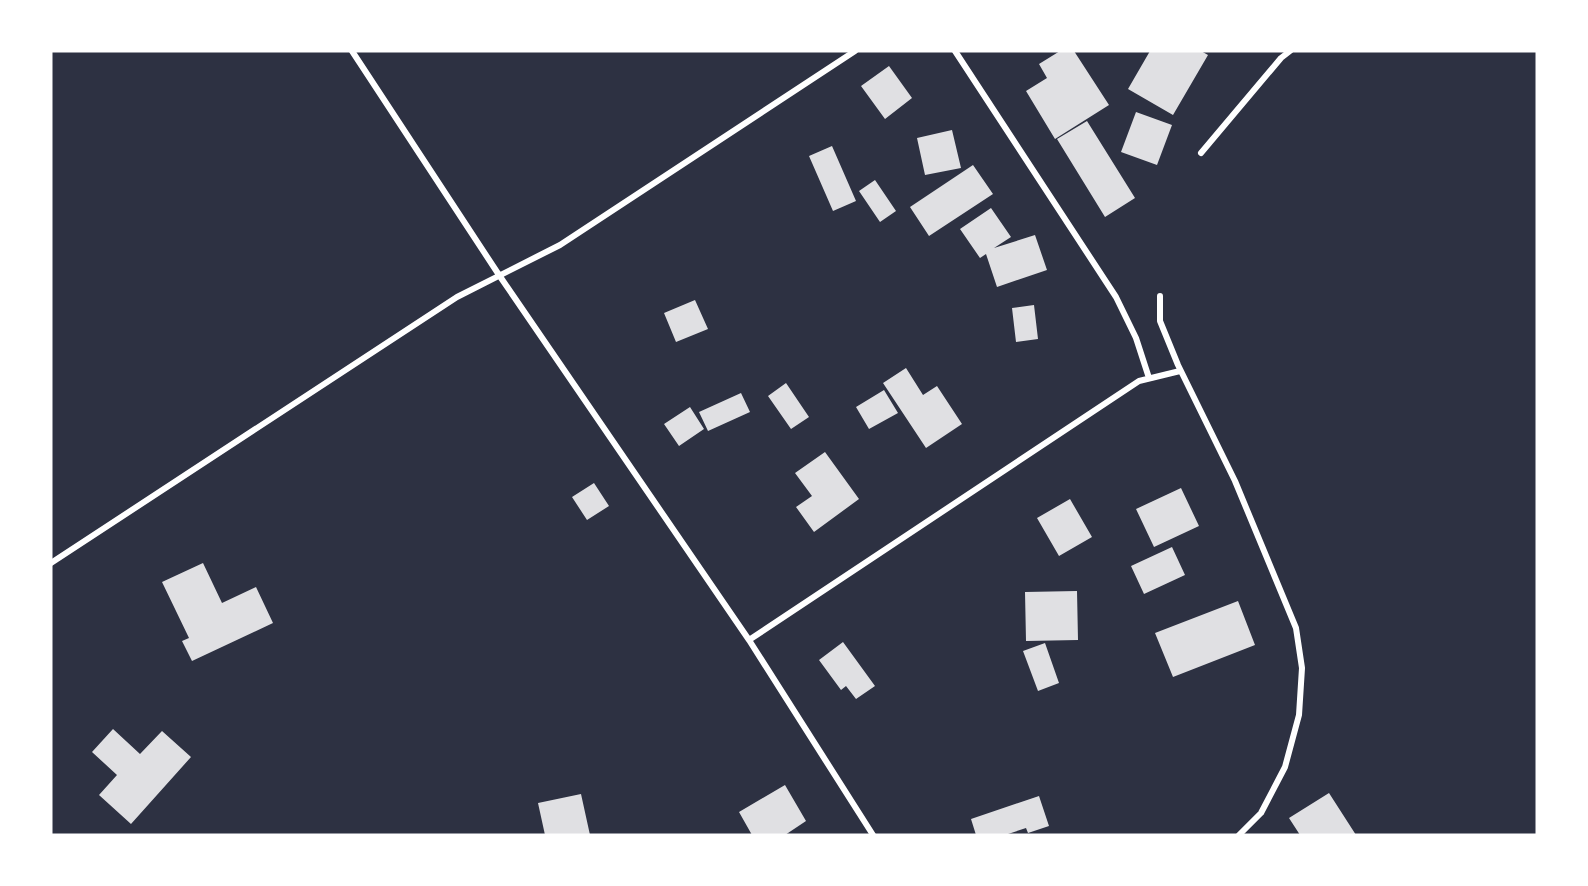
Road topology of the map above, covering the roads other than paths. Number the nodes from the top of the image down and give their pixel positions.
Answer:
1 (352, 51) edge
2 (855, 51) edge
3 (955, 51) edge
4 (1290, 51) edge
5 (1201, 153) dead end
6 (499, 275) junction
7 (1160, 296) dead end
8 (1180, 371) junction
9 (1149, 378) junction
10 (51, 564) edge
11 (749, 640) junction
12 (873, 835) edge
13 (1239, 835) edge

1 - 6 street
2 - 6 street
3 - 9 street
4 - 5 street
6 - 10 street
6 - 11 street
7 - 8 street
8 - 9 street
8 - 13 street
9 - 11 street
11 - 12 street

